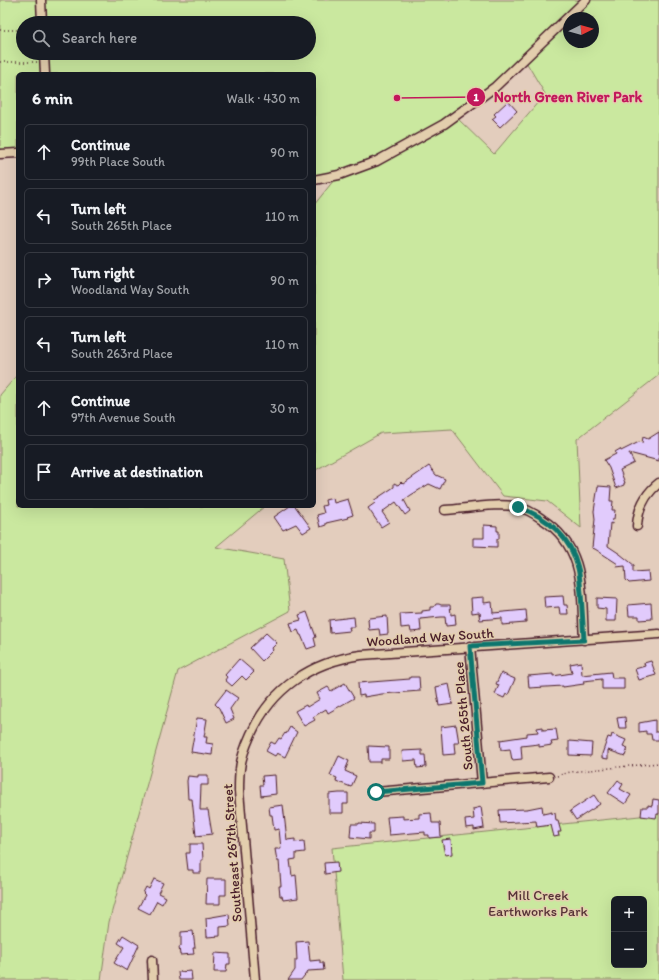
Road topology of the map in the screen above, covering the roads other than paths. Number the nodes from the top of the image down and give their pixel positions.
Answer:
1 (41, 0) edge
2 (586, 0) edge
3 (42, 16) edge
4 (44, 60) edge
5 (45, 72) edge
6 (16, 153) edge
7 (0, 154) edge
8 (316, 180) edge
9 (659, 483) edge
10 (445, 510) dead end
11 (637, 526) dead end
12 (659, 634) edge
13 (584, 640) junction
14 (470, 646) junction
15 (267, 706) joint
16 (549, 778) road end
17 (482, 783) junction
18 (376, 792) dead end
19 (152, 960) dead end
20 (154, 980) edge
21 (255, 980) edge

1 - 3 street
2 - 8 street
4 - 5 street
6 - 7 street
9 - 11 street
10 - 13 street
12 - 13 street, Woodland Way South
13 - 14 street, Woodland Way South
14 - 15 street, Woodland Way South
14 - 17 street, South 265th Place
15 - 21 street, Southeast 267th Street
16 - 17 street
17 - 18 street
19 - 20 street

